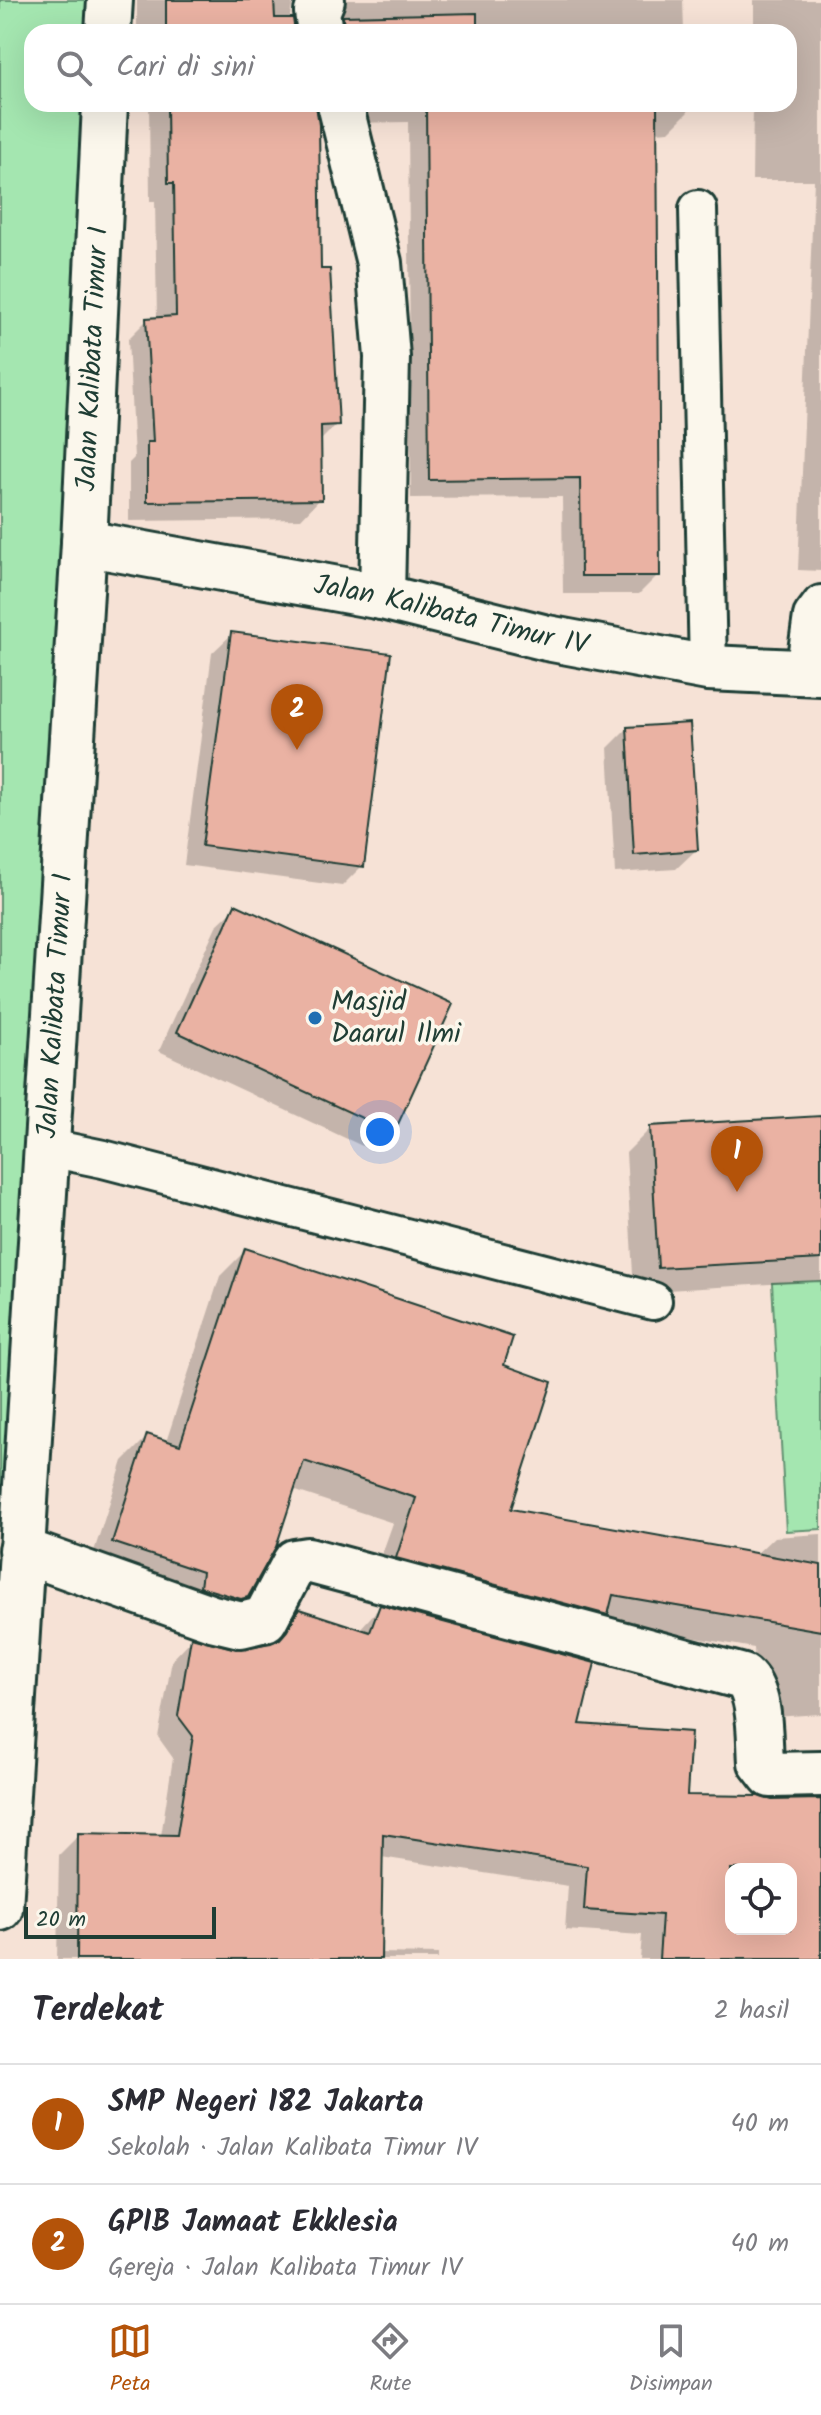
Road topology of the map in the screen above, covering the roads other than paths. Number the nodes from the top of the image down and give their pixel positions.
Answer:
1 (110, 0) edge
2 (322, 0) edge
3 (108, 24) edge
4 (319, 24) edge
5 (105, 112) edge
6 (342, 112) edge
7 (698, 209) dead end
8 (84, 543) junction
9 (382, 597) junction
10 (821, 604) edge
11 (708, 668) junction
12 (812, 672) edge
13 (45, 1147) junction
14 (653, 1301) dead end
15 (21, 1550) junction
16 (821, 1774) edge
17 (0, 1908) edge

1 - 3 street
2 - 4 street
5 - 8 street, Jalan Kalibata Timur I
6 - 9 street
7 - 11 lane
8 - 9 street, Jalan Kalibata Timur IV
8 - 13 street, Jalan Kalibata Timur I
9 - 11 street, Jalan Kalibata Timur IV
10 - 12 lane
11 - 12 street, Jalan Kalibata Timur IV
13 - 14 lane
13 - 15 street, Jalan Kalibata Timur I
15 - 16 street
15 - 17 street, Jalan Kalibata Timur I

